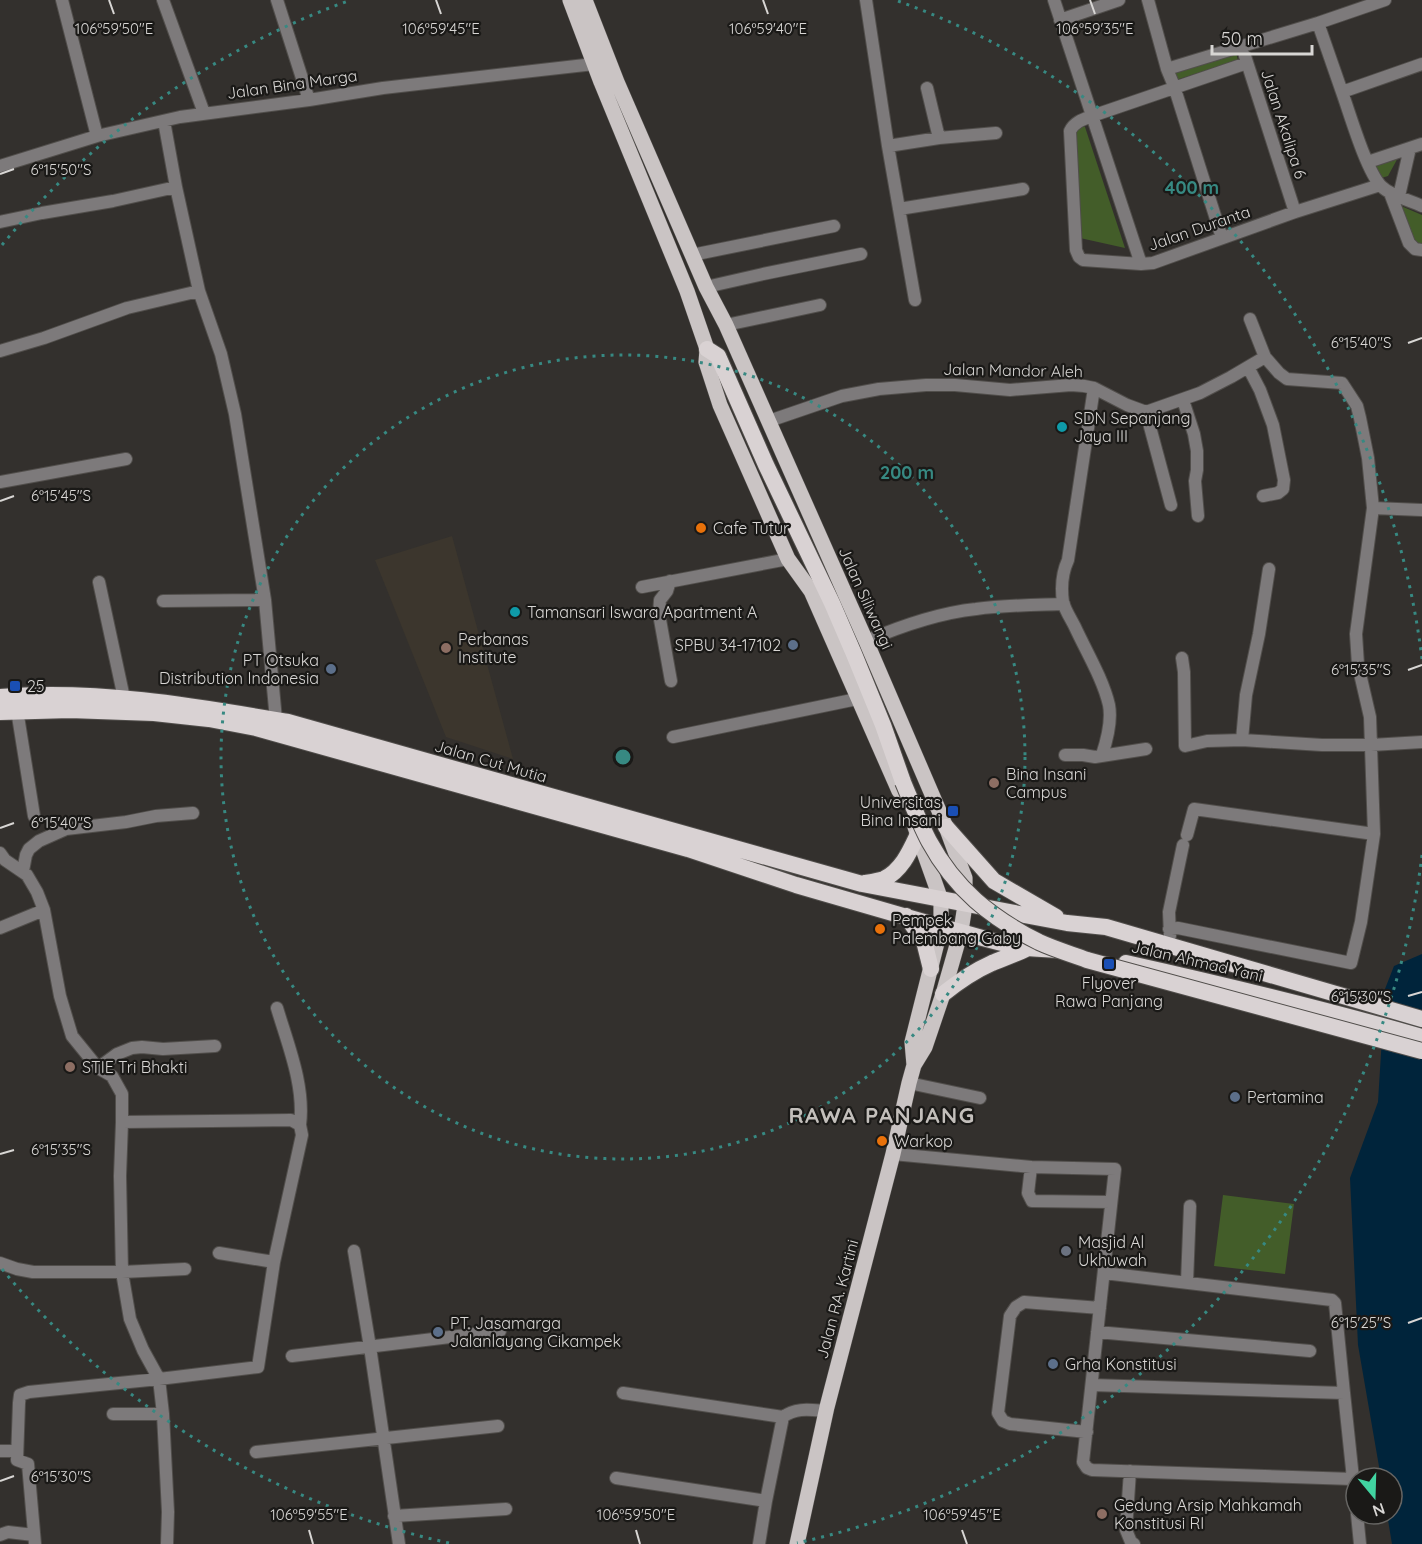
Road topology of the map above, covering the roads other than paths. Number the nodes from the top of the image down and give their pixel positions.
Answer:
1 (62, 0) edge
2 (163, 0) edge
3 (277, 0) edge
4 (570, 0) edge
5 (585, 0) edge
6 (866, 0) edge
7 (1054, 0) edge
8 (1119, 0) edge
9 (1148, 0) edge
10 (1385, 0) edge
11 (1060, 20) junction
12 (1318, 22) junction
13 (1242, 46) junction
14 (601, 62) junction
15 (1247, 63) junction
16 (1422, 64) edge
17 (1167, 69) junction
18 (1174, 86) junction
19 (927, 88) dead end
20 (1342, 92) junction
21 (309, 100) junction
22 (204, 113) junction
23 (1092, 116) junction
24 (164, 121) junction
25 (996, 133) dead end
26 (97, 136) junction
27 (939, 138) junction
28 (888, 146) junction
29 (1416, 146) edge
30 (1368, 162) junction
31 (0, 164) edge
32 (1380, 184) junction
33 (176, 187) junction
34 (1023, 189) dead end
35 (1394, 194) junction
36 (1422, 206) edge
37 (899, 209) junction
38 (1295, 212) junction
39 (0, 222) edge
40 (834, 226) dead end
41 (1222, 238) junction
42 (1422, 250) edge
43 (861, 254) dead end
44 (692, 255) junction
45 (1141, 264) junction
46 (706, 287) junction
47 (200, 291) junction
48 (915, 300) dead end
49 (820, 305) dead end
50 (1250, 319) dead end
51 (726, 325) junction
52 (707, 349) junction
53 (0, 351) edge
54 (1265, 357) junction
55 (1248, 367) junction
56 (1094, 388) junction
57 (1183, 400) junction
58 (1146, 412) junction
59 (769, 421) junction
60 (126, 459) dead end
61 (0, 482) edge
62 (1263, 496) dead end
63 (1171, 505) dead end
64 (1373, 508) junction
65 (1422, 510) edge
66 (1198, 516) dead end
67 (788, 559) junction
68 (1269, 568) dead end
69 (670, 581) junction
70 (99, 582) dead end
71 (642, 587) dead end
72 (265, 600) junction
73 (163, 601) dead end
74 (1064, 604) junction
75 (866, 641) junction
76 (1182, 658) dead end
77 (670, 681) dead end
78 (0, 698) edge
79 (124, 698) junction
80 (857, 699) junction
81 (17, 710) junction
82 (0, 712) edge
83 (276, 720) junction
84 (673, 736) dead end
85 (1242, 740) junction
86 (1422, 742) edge
87 (1371, 745) junction
88 (1146, 749) dead end
89 (1065, 755) dead end
90 (1102, 755) junction
91 (194, 813) dead end
92 (34, 816) dead end
93 (944, 823) junction
94 (916, 829) junction
95 (1374, 834) junction
96 (0, 854) edge
97 (23, 871) junction
98 (862, 884) junction
99 (940, 900) junction
100 (965, 904) junction
101 (44, 910) junction
102 (906, 916) junction
103 (1067, 923) junction
104 (941, 927) junction
105 (0, 928) edge
106 (1169, 929) junction
107 (961, 931) junction
108 (1172, 946) junction
109 (1028, 948) junction
110 (931, 969) junction
111 (943, 994) junction
112 (277, 1008) dead end
113 (1422, 1019) edge
114 (1422, 1037) edge
115 (215, 1046) dead end
116 (1422, 1051) edge
117 (914, 1065) junction
118 (98, 1068) junction
119 (909, 1083) junction
120 (980, 1098) dead end
121 (122, 1122) junction
122 (300, 1125) junction
123 (893, 1154) junction
124 (1031, 1167) junction
125 (1111, 1202) junction
126 (1190, 1206) dead end
127 (354, 1251) dead end
128 (219, 1253) dead end
129 (274, 1262) junction
130 (0, 1263) edge
131 (185, 1269) dead end
132 (122, 1272) junction
133 (1104, 1273) junction
134 (1187, 1282) junction
135 (1100, 1308) junction
136 (500, 1331) dead end
137 (1097, 1332) junction
138 (370, 1347) junction
139 (1310, 1351) dead end
140 (292, 1356) dead end
141 (159, 1379) junction
142 (1092, 1385) junction
143 (623, 1393) dead end
144 (1344, 1393) junction
145 (826, 1412) junction
146 (113, 1414) dead end
147 (163, 1414) junction
148 (783, 1417) junction
149 (498, 1426) dead end
150 (1087, 1432) junction
151 (383, 1438) junction
152 (0, 1451) edge
153 (17, 1451) junction
154 (256, 1452) dead end
155 (1352, 1466) edge
156 (1130, 1471) junction
157 (615, 1478) dead end
158 (1344, 1479) edge
159 (766, 1501) junction
160 (506, 1509) dead end
161 (394, 1516) junction
162 (801, 1521) junction
163 (1358, 1526) edge
164 (0, 1535) edge
165 (35, 1539) edge
166 (167, 1544) edge
167 (399, 1544) edge
168 (759, 1544) edge
169 (797, 1544) edge
170 (804, 1544) edge
171 (1134, 1544) edge
172 (1360, 1544) edge

1 - 26 street
2 - 22 street
3 - 21 street
4 - 14 main road
5 - 14 main road
6 - 28 street
7 - 11 street
8 - 11 street
9 - 17 street
10 - 12 street
11 - 23 street
12 - 13 street
12 - 20 street
13 - 15 street, Jalan Akalipa 6
13 - 17 street
14 - 21 street, Jalan Bina Marga
14 - 44 main road, Jalan Siliwangi
14 - 52 main road
15 - 18 street
15 - 38 street, Jalan Akalipa 6
16 - 20 street
17 - 18 street
18 - 23 street
18 - 41 street
19 - 27 street
20 - 30 street
21 - 22 street, Jalan Bina Marga
22 - 24 street, Jalan Bina Marga
23 - 45 street
23 - 45 street, Jalan Duranta
24 - 26 street, Jalan Bina Marga
24 - 33 street
25 - 27 street
26 - 31 street, Jalan Bina Marga
27 - 28 street
28 - 37 street
29 - 30 street
29 - 35 street
30 - 32 street
32 - 35 street
32 - 38 street, Jalan Duranta
33 - 39 street
33 - 47 street
34 - 37 street
35 - 36 street
35 - 42 street
37 - 48 street
38 - 41 street, Jalan Duranta
40 - 44 street
41 - 45 street, Jalan Duranta
43 - 46 street
44 - 46 main road, Jalan Siliwangi
46 - 51 main road, Jalan Siliwangi
47 - 53 street
47 - 72 street
49 - 51 street
50 - 54 street
51 - 59 main road, Jalan Siliwangi
52 - 67 main road
52 - 116 highway, bridge
54 - 55 street
54 - 64 street
55 - 57 street
55 - 62 street
56 - 58 street, Jalan Mandor Aleh
56 - 59 street, Jalan Mandor Aleh
56 - 74 street
57 - 58 street
57 - 66 street
58 - 63 street
59 - 75 main road, Jalan Siliwangi
60 - 61 street
64 - 65 street
64 - 87 street
67 - 69 street
67 - 80 main road
68 - 85 street
69 - 71 street
69 - 77 street
70 - 79 street
72 - 73 street
72 - 83 street
74 - 75 street
74 - 90 street
75 - 93 main road, Jalan Siliwangi
76 - 85 street
78 - 79 highway, Jalan Cut Mutia
79 - 83 highway, Jalan Cut Mutia
80 - 84 street
80 - 94 main road
81 - 82 highway, Jalan Cut Mutia
81 - 92 street
81 - 102 highway, Jalan Cut Mutia
83 - 98 highway, Jalan Cut Mutia
85 - 87 street
86 - 87 street
87 - 95 street
88 - 90 street
89 - 90 street
91 - 97 street
93 - 94 main road
93 - 100 main road, Jalan Siliwangi
93 - 103 highway
94 - 98 highway
94 - 99 main road
95 - 106 street
95 - 106 street
96 - 97 street
97 - 101 street
98 - 99 highway, Jalan Cut Mutia
99 - 100 highway, Jalan Cut Mutia
99 - 104 main road
100 - 103 highway, Jalan Ahmad Yani
100 - 107 main road, Jalan Siliwangi
101 - 105 street
101 - 118 street
102 - 104 highway, Jalan Cut Mutia
102 - 110 highway
103 - 108 highway, Jalan Ahmad Yani
104 - 107 highway, Jalan Cut Mutia
104 - 110 main road, Jalan RA. Kartini
106 - 108 street
107 - 109 highway, Jalan Ahmad Yani
107 - 111 main road, Jalan RA. Kartini
108 - 113 highway, Jalan Ahmad Yani
109 - 111 highway
109 - 114 highway, Jalan Ahmad Yani
110 - 117 main road, Jalan RA. Kartini
111 - 117 main road, Jalan RA. Kartini
112 - 122 street
115 - 118 street
117 - 119 main road, Jalan RA. Kartini
118 - 121 street
119 - 120 street
119 - 123 main road, Jalan RA. Kartini
121 - 122 street
121 - 132 street
122 - 129 street
123 - 124 street
123 - 145 main road, Jalan RA. Kartini
124 - 125 street
124 - 125 street
125 - 133 street
126 - 134 street
127 - 138 street
128 - 129 street
129 - 141 street
130 - 132 street
131 - 132 street
132 - 141 street
133 - 134 street
133 - 135 street
134 - 144 street
135 - 137 street
135 - 150 street
136 - 138 street
137 - 139 street
137 - 142 street
138 - 140 street
138 - 151 street
141 - 147 street
141 - 153 street
142 - 144 street
142 - 150 street
143 - 148 street
144 - 155 street
145 - 148 street
145 - 162 main road, Jalan RA. Kartini
146 - 147 street
147 - 166 street
148 - 159 street
149 - 151 street
150 - 156 street
151 - 154 street
151 - 161 street
152 - 153 street
153 - 165 street
156 - 158 street
156 - 171 street
157 - 159 street
159 - 168 street
160 - 161 street
161 - 167 street
162 - 169 main road, Jalan RA. Kartini
162 - 170 street
163 - 172 street
164 - 165 street

